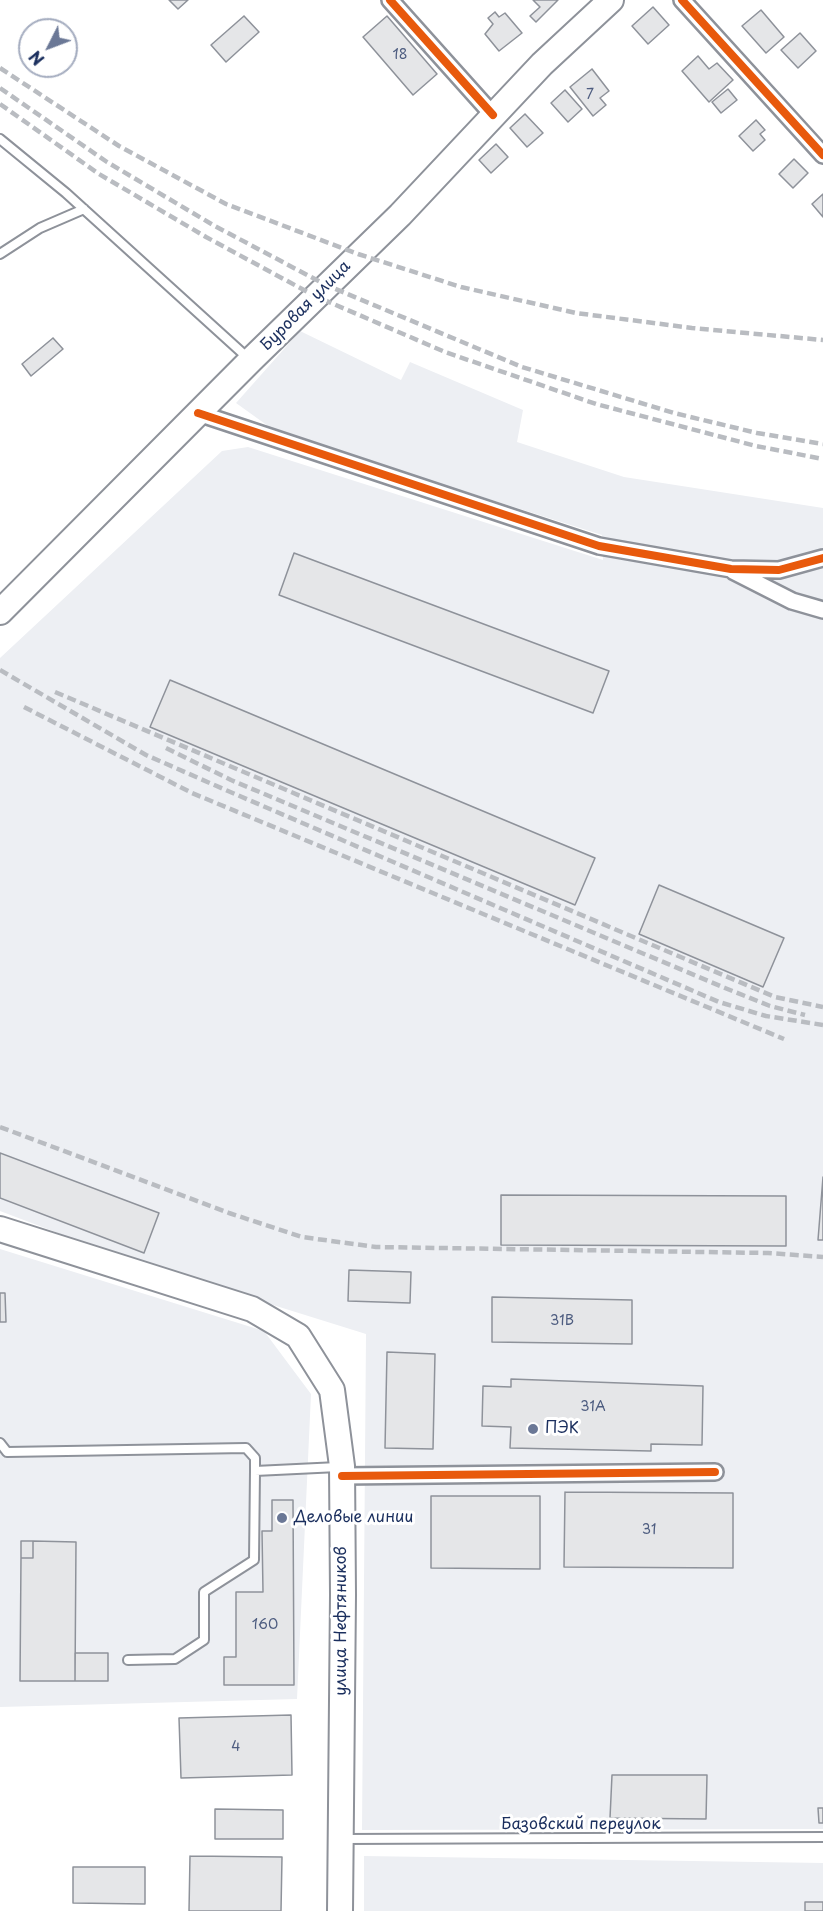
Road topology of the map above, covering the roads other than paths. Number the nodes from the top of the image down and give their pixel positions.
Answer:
1 (390, 0) edge
2 (611, 0) edge
3 (682, 0) edge
4 (493, 115) junction
5 (0, 139) edge
6 (823, 155) edge
7 (84, 210) junction
8 (0, 254) edge
9 (250, 360) junction
10 (198, 413) junction
11 (823, 558) edge
12 (730, 569) junction
13 (823, 610) edge
14 (0, 612) edge
15 (0, 1229) edge
16 (0, 1443) edge
17 (255, 1471) junction
18 (342, 1471) junction
19 (715, 1472) dead end
20 (128, 1660) dead end
21 (823, 1837) edge
22 (339, 1839) junction
23 (340, 1911) edge

1 - 4 street
2 - 4 main road, Буровая улица
3 - 6 street
4 - 9 main road, Буровая улица
5 - 7 lane
7 - 8 lane
7 - 9 lane
9 - 10 main road, Буровая улица
10 - 12 street
10 - 14 main road, Буровая улица
11 - 12 street
12 - 13 street
15 - 18 main road, улица Нефтяников
16 - 17 lane
17 - 18 lane
17 - 20 lane
18 - 19 street
18 - 22 main road, улица Нефтяников
21 - 22 lane, Базовский переулок
22 - 23 main road, улица Нефтяников

